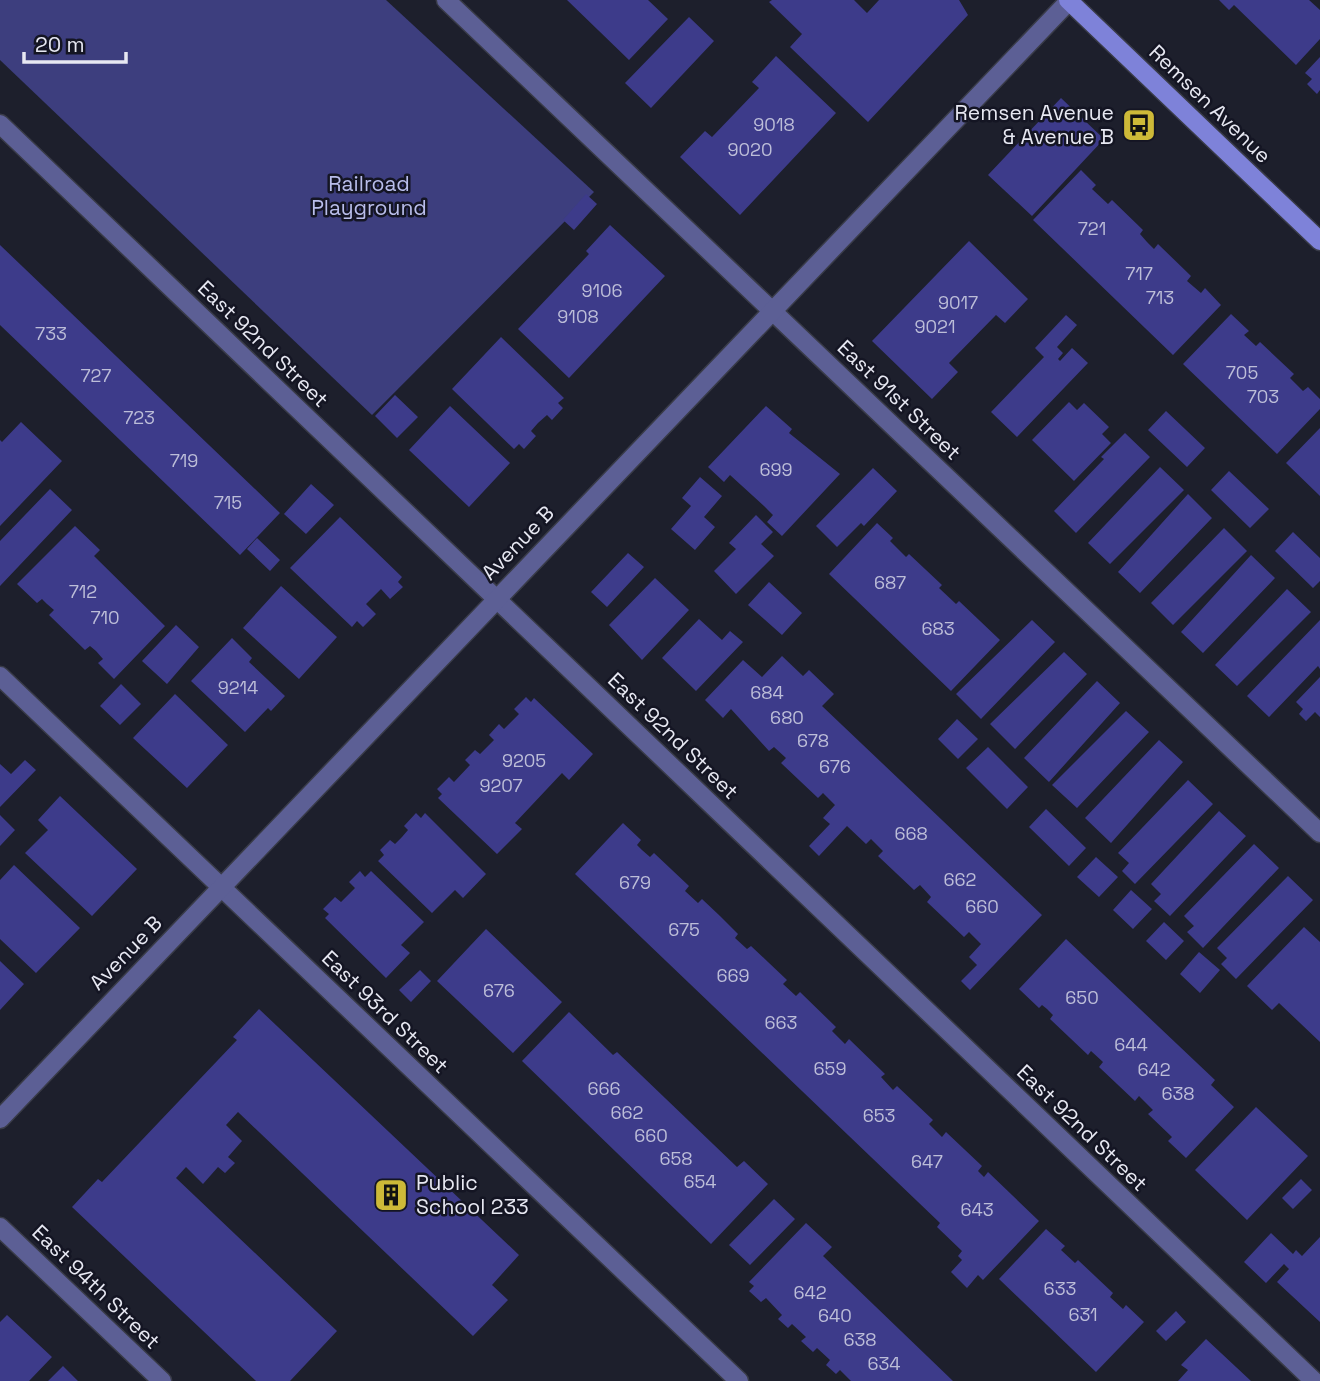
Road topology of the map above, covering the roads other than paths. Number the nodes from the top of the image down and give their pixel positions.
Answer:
1 (446, 0) edge
2 (1069, 0) edge
3 (0, 124) edge
4 (1320, 241) edge
5 (771, 310) junction
6 (496, 599) junction
7 (0, 676) edge
8 (1320, 833) edge
9 (221, 887) junction
10 (0, 1118) edge
11 (0, 1227) edge
12 (162, 1381) edge
13 (739, 1381) edge
14 (1314, 1381) edge

1 - 5 street, East 91st Street
2 - 4 main road, Remsen Avenue
2 - 5 street, Avenue B
3 - 6 street, East 92nd Street
5 - 6 street, Avenue B
5 - 8 street, East 91st Street
6 - 9 street, Avenue B
6 - 14 street, East 92nd Street
7 - 9 street, East 93rd Street
9 - 10 street, Avenue B
9 - 13 street, East 93rd Street
11 - 12 street, East 94th Street

